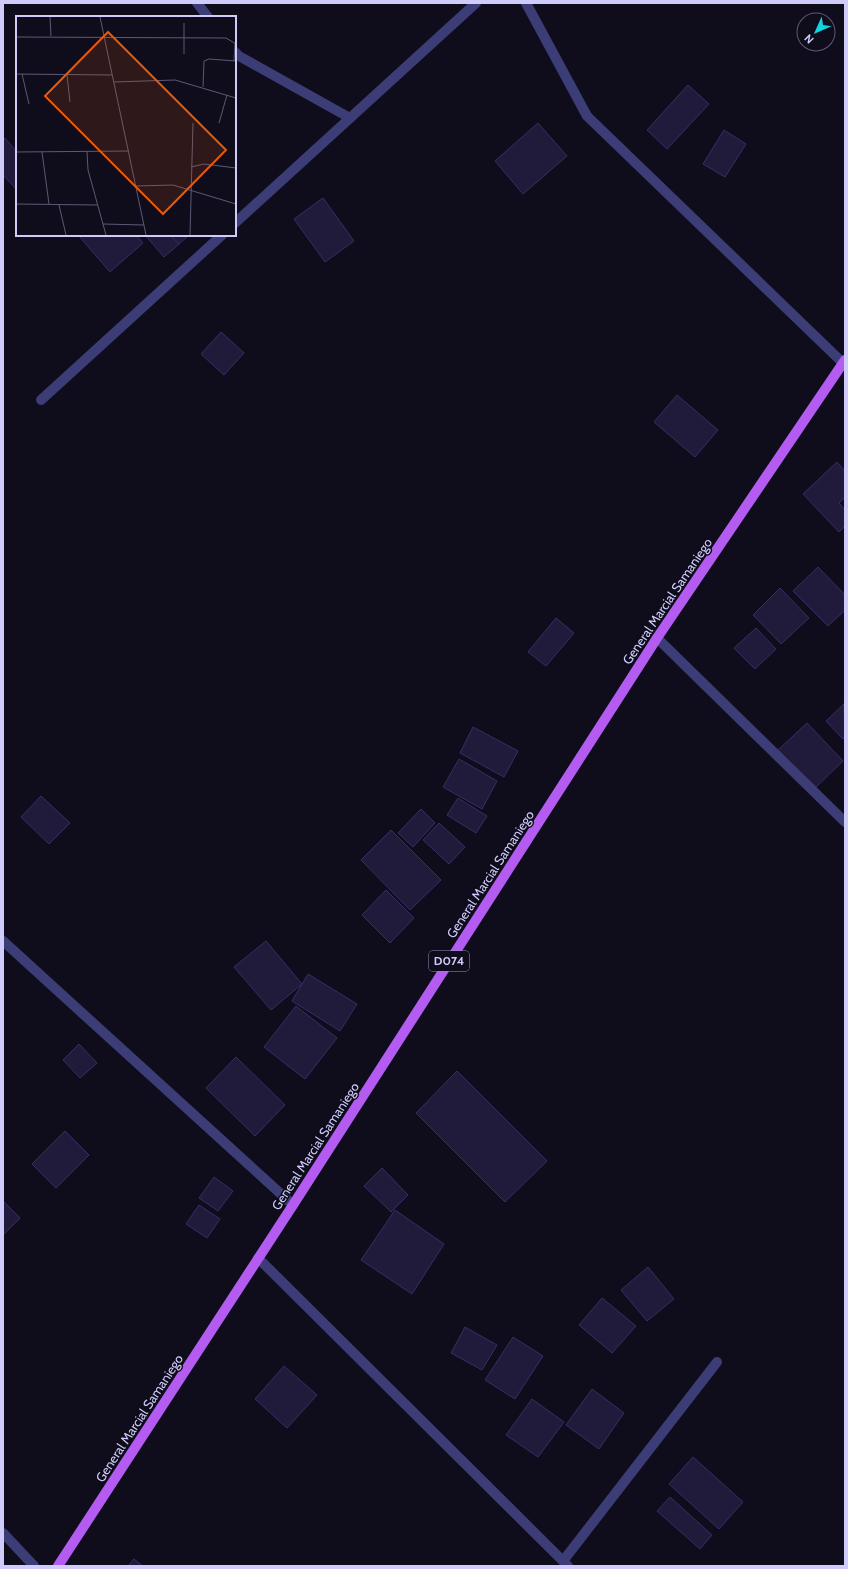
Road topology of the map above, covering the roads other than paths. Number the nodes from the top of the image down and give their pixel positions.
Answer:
1 (197, 3) edge
2 (476, 3) edge
3 (526, 3) edge
4 (207, 16) edge
5 (236, 53) edge
6 (350, 118) junction
7 (236, 222) edge
8 (221, 236) edge
9 (844, 361) edge
10 (41, 400) dead end
11 (657, 638) junction
12 (845, 822) edge
13 (3, 941) edge
14 (293, 1205) junction
15 (258, 1258) junction
16 (717, 1362) dead end
17 (3, 1533) edge
18 (565, 1564) edge
19 (34, 1566) edge
20 (58, 1566) edge

1 - 4 street
2 - 6 street
3 - 9 street
5 - 6 street
6 - 7 street
8 - 10 street
9 - 11 main road, General Marcial Samaniego / D074
11 - 12 street
11 - 14 main road, General Marcial Samaniego / D074
13 - 14 street
14 - 15 main road, General Marcial Samaniego / D074
15 - 18 street
15 - 20 main road, General Marcial Samaniego / D074
16 - 18 street
17 - 19 street

